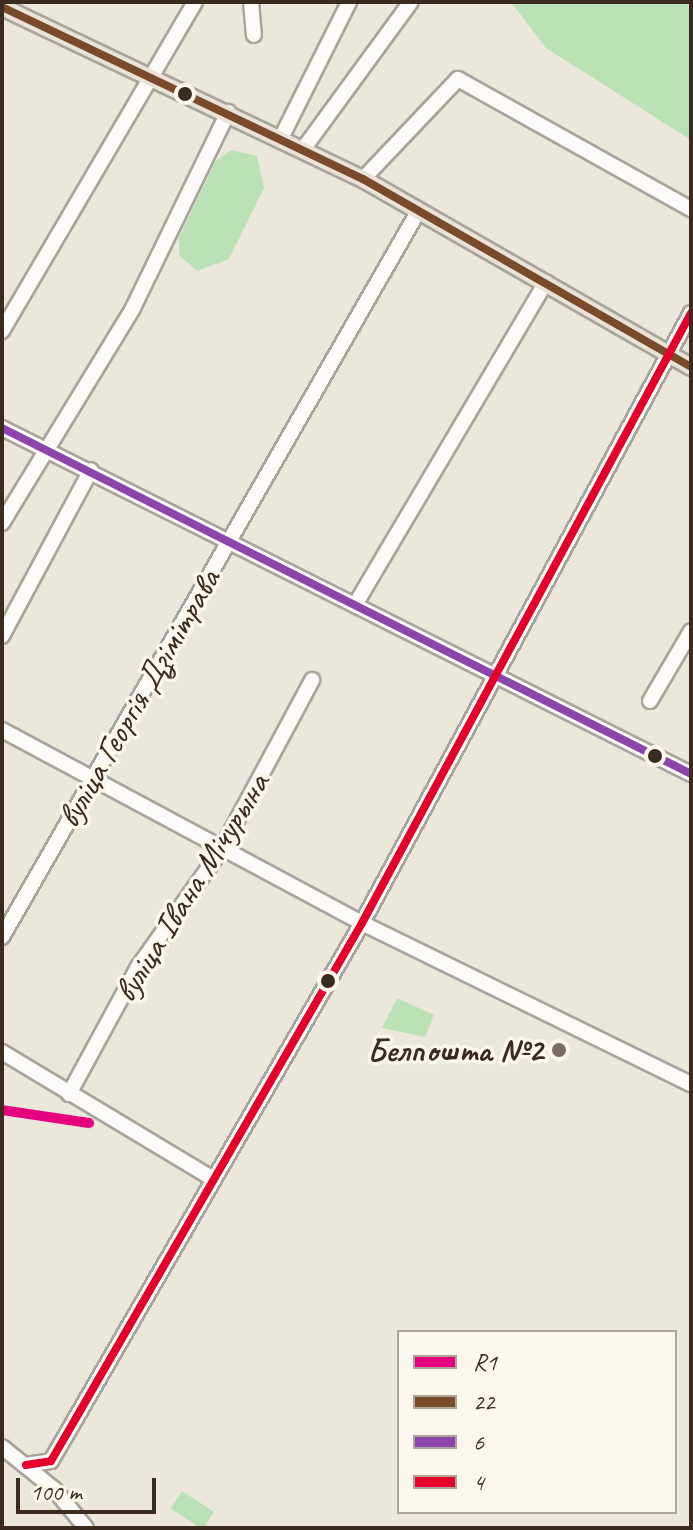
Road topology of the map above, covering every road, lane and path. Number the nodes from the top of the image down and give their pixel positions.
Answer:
1 (195, 2) edge
2 (251, 2) edge
3 (349, 2) edge
4 (411, 2) edge
5 (2, 7) edge
6 (254, 35) dead end
7 (150, 75) junction
8 (228, 112) junction
9 (281, 138) junction
10 (304, 148) junction
11 (363, 179) junction
12 (691, 209) edge
13 (419, 210) junction
14 (546, 282) junction
15 (691, 313) edge
16 (2, 331) edge
17 (668, 353) junction
18 (691, 367) edge
19 (2, 428) edge
20 (42, 448) junction
21 (91, 470) junction
22 (2, 523) edge
23 (229, 540) junction
24 (355, 605) junction
25 (691, 631) edge
26 (2, 636) edge
27 (496, 674) junction
28 (312, 680) dead end
29 (650, 701) dead end
30 (2, 730) edge
31 (691, 774) edge
32 (92, 777) junction
33 (221, 850) junction
34 (362, 923) junction
35 (2, 937) edge
36 (2, 1052) edge
37 (691, 1084) edge
38 (69, 1094) junction
39 (212, 1178) junction
40 (2, 1447) edge
41 (26, 1465) junction
42 (86, 1528) edge

1 - 7 street
2 - 6 street
3 - 9 street
4 - 10 street
5 - 7 main road
7 - 8 main road
7 - 16 street
8 - 9 main road
8 - 20 street
9 - 10 main road
10 - 11 main road
11 - 12 street
11 - 13 main road
13 - 14 main road
13 - 23 street, вуліца Георгія Дзімітрава
14 - 17 main road
14 - 24 street
15 - 17 street
17 - 18 main road
17 - 27 street
19 - 20 street
20 - 21 street
20 - 22 street
21 - 23 street
21 - 26 street
23 - 24 street
23 - 32 street, вуліца Георгія Дзімітрава
24 - 27 street
25 - 29 street
27 - 31 street
27 - 34 street
28 - 33 street, вуліца Івана Мічурына
30 - 32 street
32 - 33 street
32 - 35 street, вуліца Георгія Дзімітрава
33 - 34 street
33 - 38 street, вуліца Івана Мічурына
34 - 37 street
34 - 39 street
36 - 38 street
38 - 39 street
39 - 41 street
40 - 41 street
41 - 42 street

